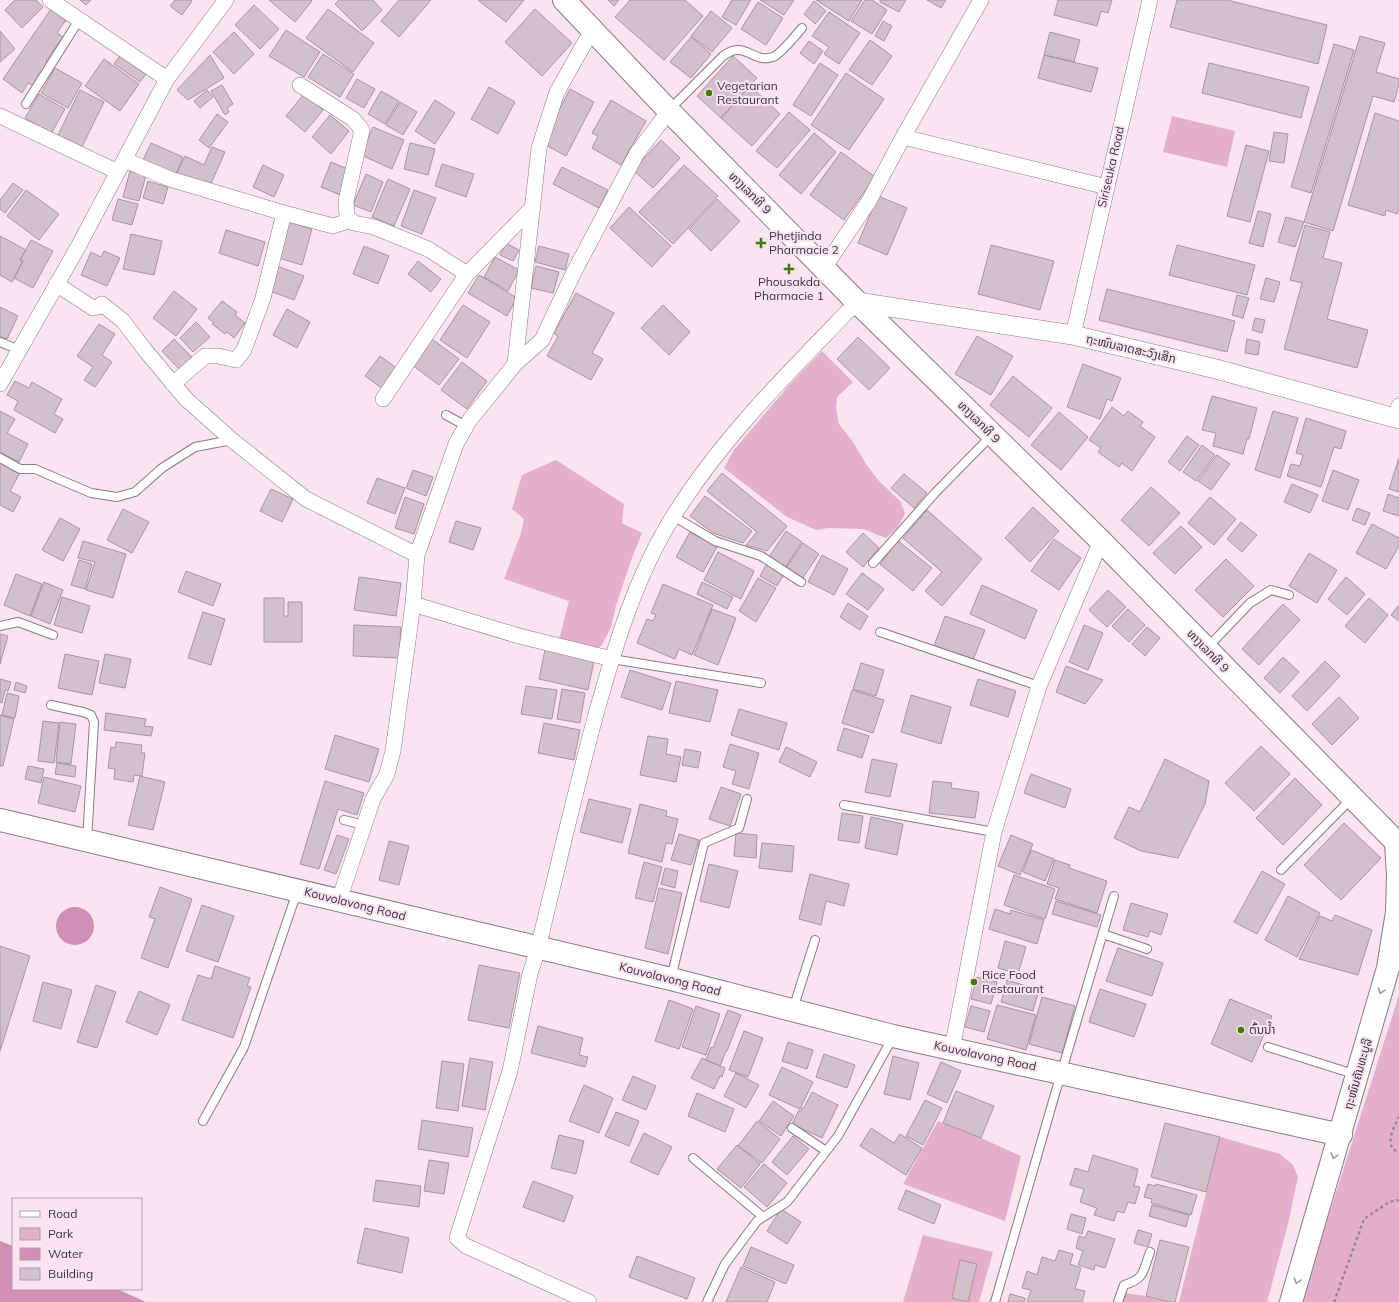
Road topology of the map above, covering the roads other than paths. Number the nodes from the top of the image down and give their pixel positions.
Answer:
1 (50, 0) edge
2 (226, 0) edge
3 (564, 0) edge
4 (981, 0) edge
5 (1150, 0) edge
6 (79, 20) junction
7 (802, 28) dead end
8 (592, 30) junction
9 (167, 79) junction
10 (300, 85) dead end
11 (26, 104) dead end
12 (669, 111) junction
13 (0, 116) edge
14 (903, 137) junction
15 (121, 166) junction
16 (1107, 187) junction
17 (533, 207) junction
18 (284, 213) junction
19 (351, 220) junction
20 (824, 268) junction
21 (467, 274) junction
22 (56, 284) junction
23 (857, 302) junction
24 (1073, 335) junction
25 (0, 342) edge
26 (19, 350) junction
27 (515, 364) junction
28 (0, 384) edge
29 (173, 384) junction
30 (383, 399) dead end
31 (1398, 414) edge
32 (446, 415) dead end
33 (466, 426) junction
34 (992, 435) junction
35 (232, 440) junction
36 (0, 458) edge
37 (673, 516) junction
38 (1101, 541) junction
39 (417, 555) junction
40 (873, 563) dead end
41 (801, 582) dead end
42 (1289, 595) dead end
43 (413, 604) junction
44 (0, 626) edge
45 (880, 632) dead end
46 (53, 635) dead end
47 (1206, 648) junction
48 (612, 659) junction
49 (761, 683) dead end
50 (1039, 686) junction
51 (51, 705) dead end
52 (1352, 798) junction
53 (747, 799) dead end
54 (844, 805) dead end
55 (0, 820) edge
56 (344, 820) dead end
57 (364, 826) junction
58 (994, 832) junction
59 (87, 840) junction
60 (1398, 842) edge
61 (1281, 870) dead end
62 (298, 890) junction
63 (1114, 896) dead end
64 (339, 900) junction
65 (1103, 934) junction
66 (815, 940) dead end
67 (1399, 947) edge
68 (538, 948) junction
69 (1147, 949) dead end
70 (1388, 968) junction
71 (671, 979) junction
72 (793, 1010) junction
73 (893, 1036) junction
74 (1268, 1047) dead end
75 (952, 1049) junction
76 (1062, 1073) junction
77 (1358, 1075) junction
78 (203, 1122) dead end
79 (792, 1128) dead end
80 (1340, 1135) junction
81 (826, 1151) junction
82 (693, 1158) dead end
83 (763, 1217) junction
84 (1150, 1252) dead end
85 (588, 1302) edge
86 (707, 1302) edge
87 (995, 1302) edge
88 (1118, 1302) edge
89 (1291, 1302) edge

1 - 6 street
2 - 9 street
3 - 8 main road, ທາງເລກທີ 9
4 - 14 street
5 - 16 street, Siriseuka Road
6 - 9 street
6 - 11 lane
7 - 12 lane
8 - 12 main road, ທາງເລກທີ 9
8 - 17 street
9 - 15 street
10 - 19 street
12 - 20 main road, ທາງເລກທີ 9
12 - 27 street
13 - 15 street
14 - 16 street
14 - 20 street
15 - 18 street
15 - 22 street
16 - 24 street, Siriseuka Road
17 - 21 street
17 - 27 street
18 - 19 street
18 - 29 street
19 - 21 street
20 - 23 main road, ທາງເລກທີ 9
21 - 30 street
22 - 26 street
22 - 29 street
23 - 24 street, ຖະໜົນລາດສະວົງເສິກ
23 - 34 main road, ທາງເລກທີ 9
23 - 37 street
24 - 31 street, ຖະໜົນລາດສະວົງເສິກ
25 - 26 lane
26 - 28 street
27 - 33 street
29 - 35 street
32 - 33 lane
33 - 39 street
34 - 38 main road, ທາງເລກທີ 9
34 - 40 lane
35 - 36 lane
35 - 39 street
37 - 41 lane
37 - 48 street
38 - 47 main road, ທາງເລກທີ 9
38 - 50 street
39 - 43 street
42 - 47 lane
43 - 48 street
43 - 57 street
44 - 46 lane
45 - 50 lane
47 - 52 main road, ທາງເລກທີ 9
48 - 49 lane
48 - 68 street
50 - 58 street
51 - 59 lane
52 - 60 main road, ທາງເລກທີ 9
52 - 61 lane
53 - 71 lane
54 - 58 lane
55 - 59 main road, Kouvolavong Road
56 - 57 lane
57 - 64 street
58 - 75 street
59 - 62 main road, Kouvolavong Road
60 - 70 main road, ຖະໜົນຄັນທະບູລີ
62 - 64 main road, Kouvolavong Road
62 - 78 lane
63 - 65 lane
64 - 68 main road, Kouvolavong Road
65 - 69 lane
65 - 76 lane
66 - 72 lane
67 - 70 main road
68 - 71 main road, Kouvolavong Road
68 - 85 street
70 -> 77 main road, ຖະໜົນຄັນທະບູລີ
71 - 72 main road, Kouvolavong Road
72 - 73 main road, Kouvolavong Road
73 - 75 main road, Kouvolavong Road
73 - 81 lane
74 - 77 lane
75 - 76 main road, Kouvolavong Road
76 - 80 main road, Kouvolavong Road
76 - 87 lane
77 - 80 main road, ຖະໜົນຄັນທະບູລີ
79 - 81 lane
80 -> 89 main road, ຖະໜົນຄັນທະບູລີ
81 - 83 lane
82 - 83 lane
83 - 86 lane
84 - 88 lane

